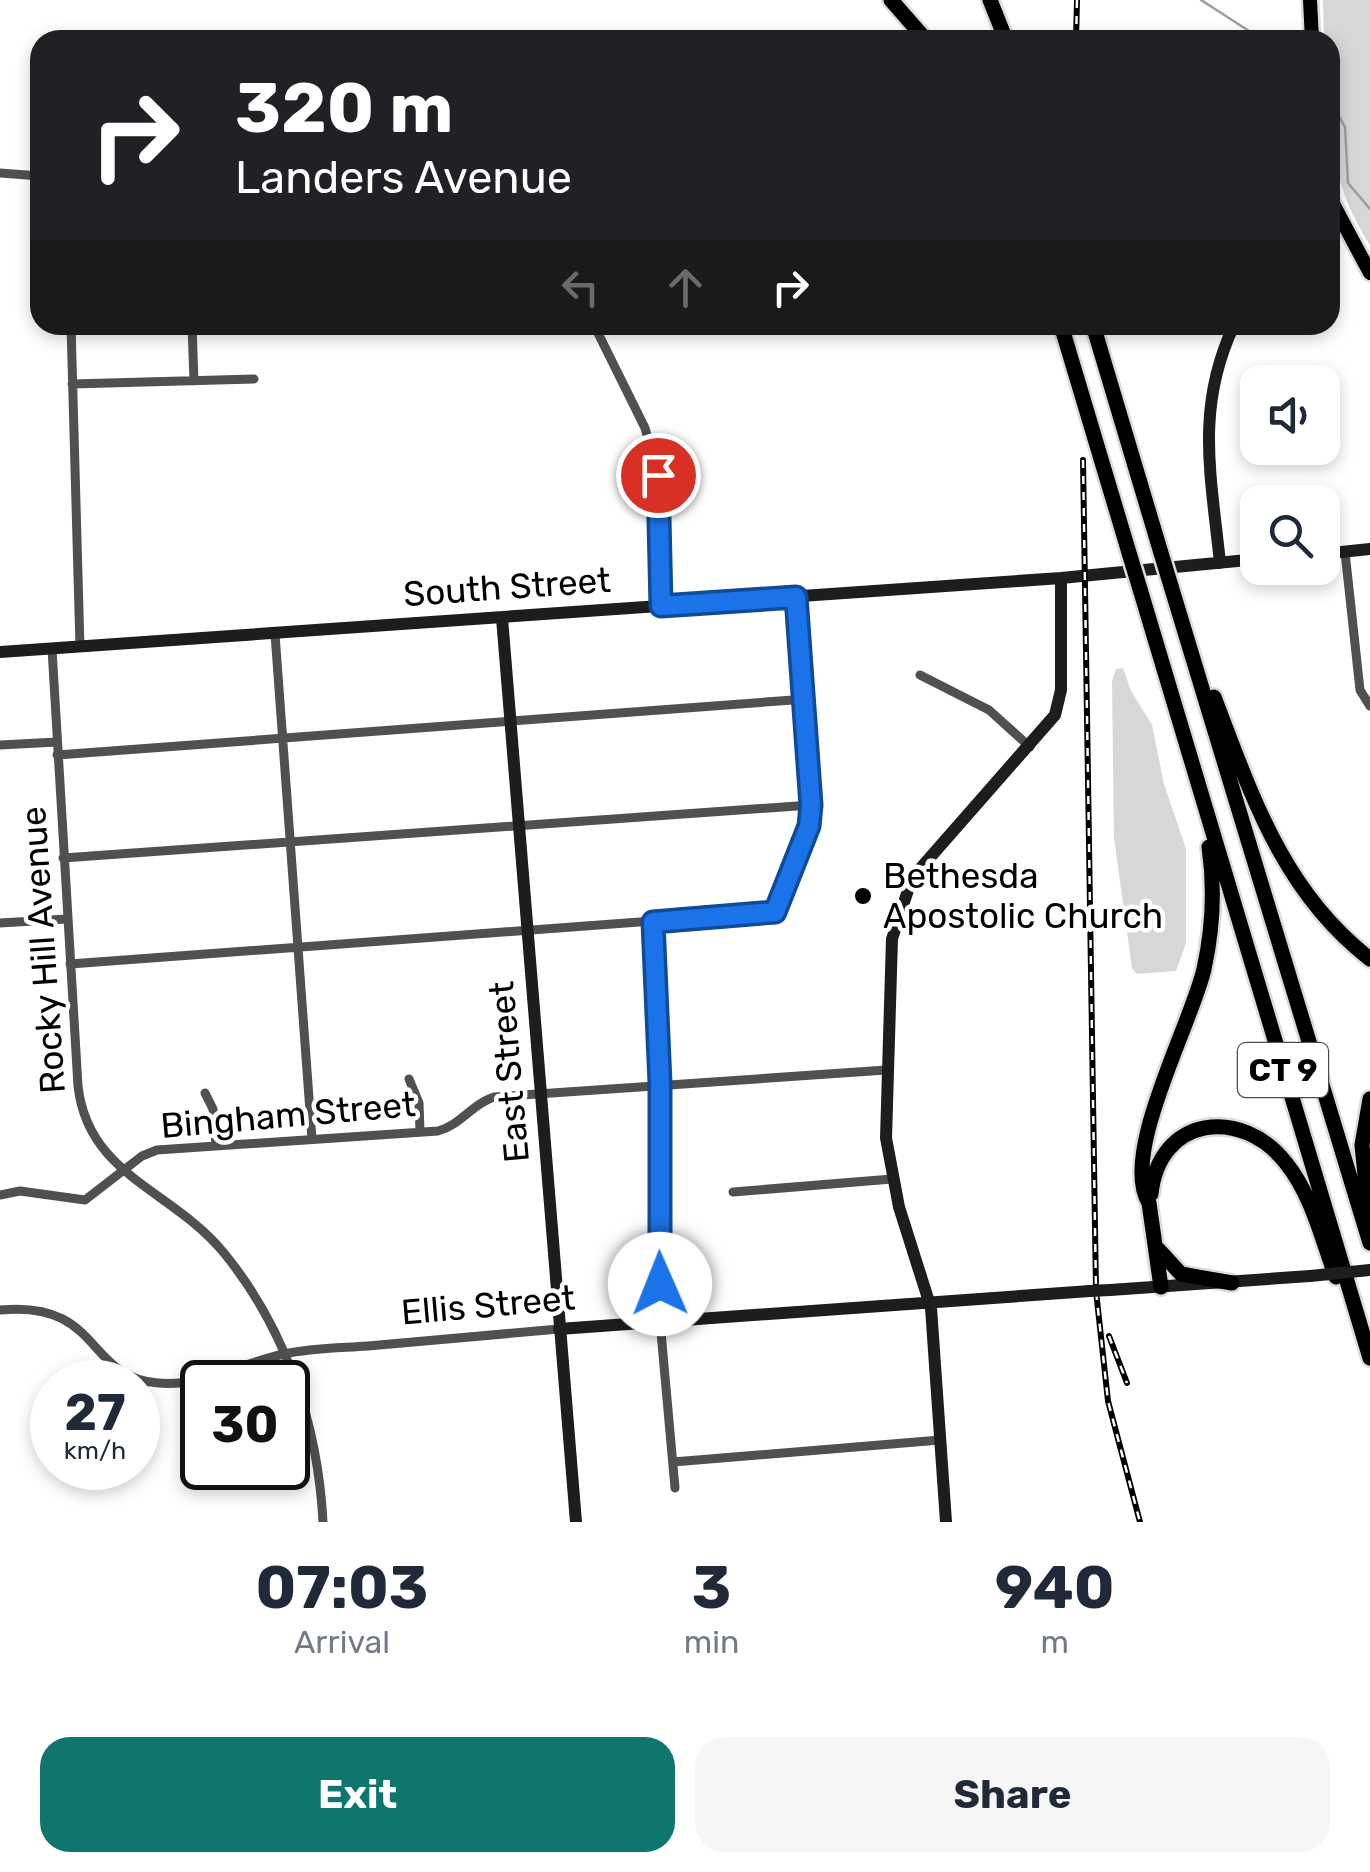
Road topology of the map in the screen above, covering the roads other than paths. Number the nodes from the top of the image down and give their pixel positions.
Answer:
1 (890, 0) edge
2 (990, 0) edge
3 (1310, 0) edge
4 (917, 30) edge
5 (1002, 30) edge
6 (1312, 30) edge
7 (0, 173) edge
8 (30, 175) edge
9 (1340, 217) edge
10 (1370, 273) edge
11 (70, 335) edge
12 (192, 335) edge
13 (599, 335) edge
14 (1063, 335) edge
15 (1096, 335) edge
16 (1230, 335) edge
17 (254, 379) dead end
18 (194, 381) junction
19 (72, 384) junction
20 (1370, 548) edge
21 (1340, 552) edge
22 (1345, 552) junction
23 (1240, 561) edge
24 (1220, 563) junction
25 (1061, 578) junction
26 (796, 597) junction
27 (661, 606) junction
28 (502, 618) junction
29 (275, 634) junction
30 (1187, 638) junction
31 (80, 648) junction
32 (52, 649) junction
33 (0, 652) edge
34 (920, 675) dead end
35 (806, 699) junction
36 (1370, 706) edge
37 (510, 722) junction
38 (284, 737) junction
39 (57, 742) junction
40 (0, 746) edge
41 (1030, 747) junction
42 (58, 755) junction
43 (1202, 798) junction
44 (811, 805) junction
45 (519, 826) junction
46 (292, 842) junction
47 (63, 858) junction
48 (67, 920) junction
49 (653, 922) junction
50 (0, 923) edge
51 (527, 931) junction
52 (298, 946) junction
53 (1370, 959) edge
54 (70, 964) junction
55 (886, 1070) junction
56 (410, 1080) dead end
57 (660, 1083) junction
58 (205, 1093) dead end
59 (540, 1093) junction
60 (1370, 1099) edge
61 (420, 1132) junction
62 (312, 1139) junction
63 (216, 1146) junction
64 (123, 1170) junction
65 (892, 1179) junction
66 (733, 1192) dead end
67 (0, 1194) edge
68 (1149, 1203) junction
69 (1370, 1224) edge
70 (1155, 1243) junction
71 (1370, 1243) edge
72 (1370, 1270) edge
73 (1232, 1283) junction
74 (1161, 1287) junction
75 (929, 1299) junction
76 (0, 1310) edge
77 (660, 1321) junction
78 (560, 1329) junction
79 (1364, 1341) junction
80 (284, 1354) junction
81 (1370, 1358) edge
82 (940, 1440) junction
83 (672, 1462) junction
84 (674, 1488) dead end
85 (323, 1522) edge
86 (576, 1522) edge
87 (946, 1522) edge

1 - 4 highway
2 - 5 highway
3 - 6 main road
7 - 8 street
9 - 10 main road
11 - 19 street
12 - 18 street
13 - 27 street
14 - 43 highway, CT 9, bridge
15 - 30 highway, CT 9, bridge
16 - 24 main road
17 - 18 street
18 - 19 street
19 - 31 street
20 - 22 main road
21 - 22 main road
22 - 36 street
23 - 24 main road, South Street
24 - 25 main road, South Street
25 - 26 main road, South Street
25 - 41 main road
26 - 27 main road, South Street
26 - 35 street
27 - 28 main road, South Street
28 - 29 main road, South Street
28 - 37 main road, East Street
29 - 31 main road, South Street
29 - 38 street
30 - 53 highway
30 - 71 highway, CT 9
31 - 32 main road, South Street
32 - 33 main road, South Street
32 - 39 street, Rocky Hill Avenue
34 - 41 street
35 - 37 street
35 - 44 street
37 - 38 street
37 - 45 main road, East Street
38 - 42 street
38 - 46 street
39 - 40 street
39 - 42 street, Rocky Hill Avenue
41 - 55 main road
42 - 47 street, Rocky Hill Avenue
43 - 68 highway
43 - 79 highway, CT 9
44 - 45 street
44 - 49 street
45 - 46 street
45 - 51 main road, East Street
46 - 47 street
46 - 52 street
47 - 48 street, Rocky Hill Avenue
48 - 50 street
48 - 54 street, Rocky Hill Avenue
49 - 51 street
49 - 57 street
51 - 52 street
51 - 59 main road, East Street
52 - 54 street
52 - 62 street
54 - 64 street, Rocky Hill Avenue
55 - 57 street, Bingham Street
55 - 65 main road
56 - 61 street
57 - 59 street, Bingham Street
57 - 77 street
58 - 63 street
59 - 61 street, Bingham Street
59 - 78 main road, East Street
60 - 69 highway
61 - 62 street, Bingham Street
62 - 63 street, Bingham Street
63 - 64 street, Bingham Street
64 - 67 street, Bingham Street
64 - 80 street, Rocky Hill Avenue
65 - 66 street
65 - 75 main road
68 - 70 highway
68 - 79 highway
70 - 73 highway
70 - 74 highway
72 - 73 main road, Ellis Street, bridge
73 - 74 main road, Ellis Street
74 - 75 main road, Ellis Street, bridge
75 - 77 main road, Ellis Street
75 - 82 main road
76 - 80 street, Ellis Street
77 - 78 main road, Ellis Street
77 - 83 street
78 - 80 street, Ellis Street
78 - 86 main road, East Street
79 - 81 highway, CT 9
80 - 85 street, Rocky Hill Avenue
82 - 83 street
82 - 87 main road
83 - 84 street

